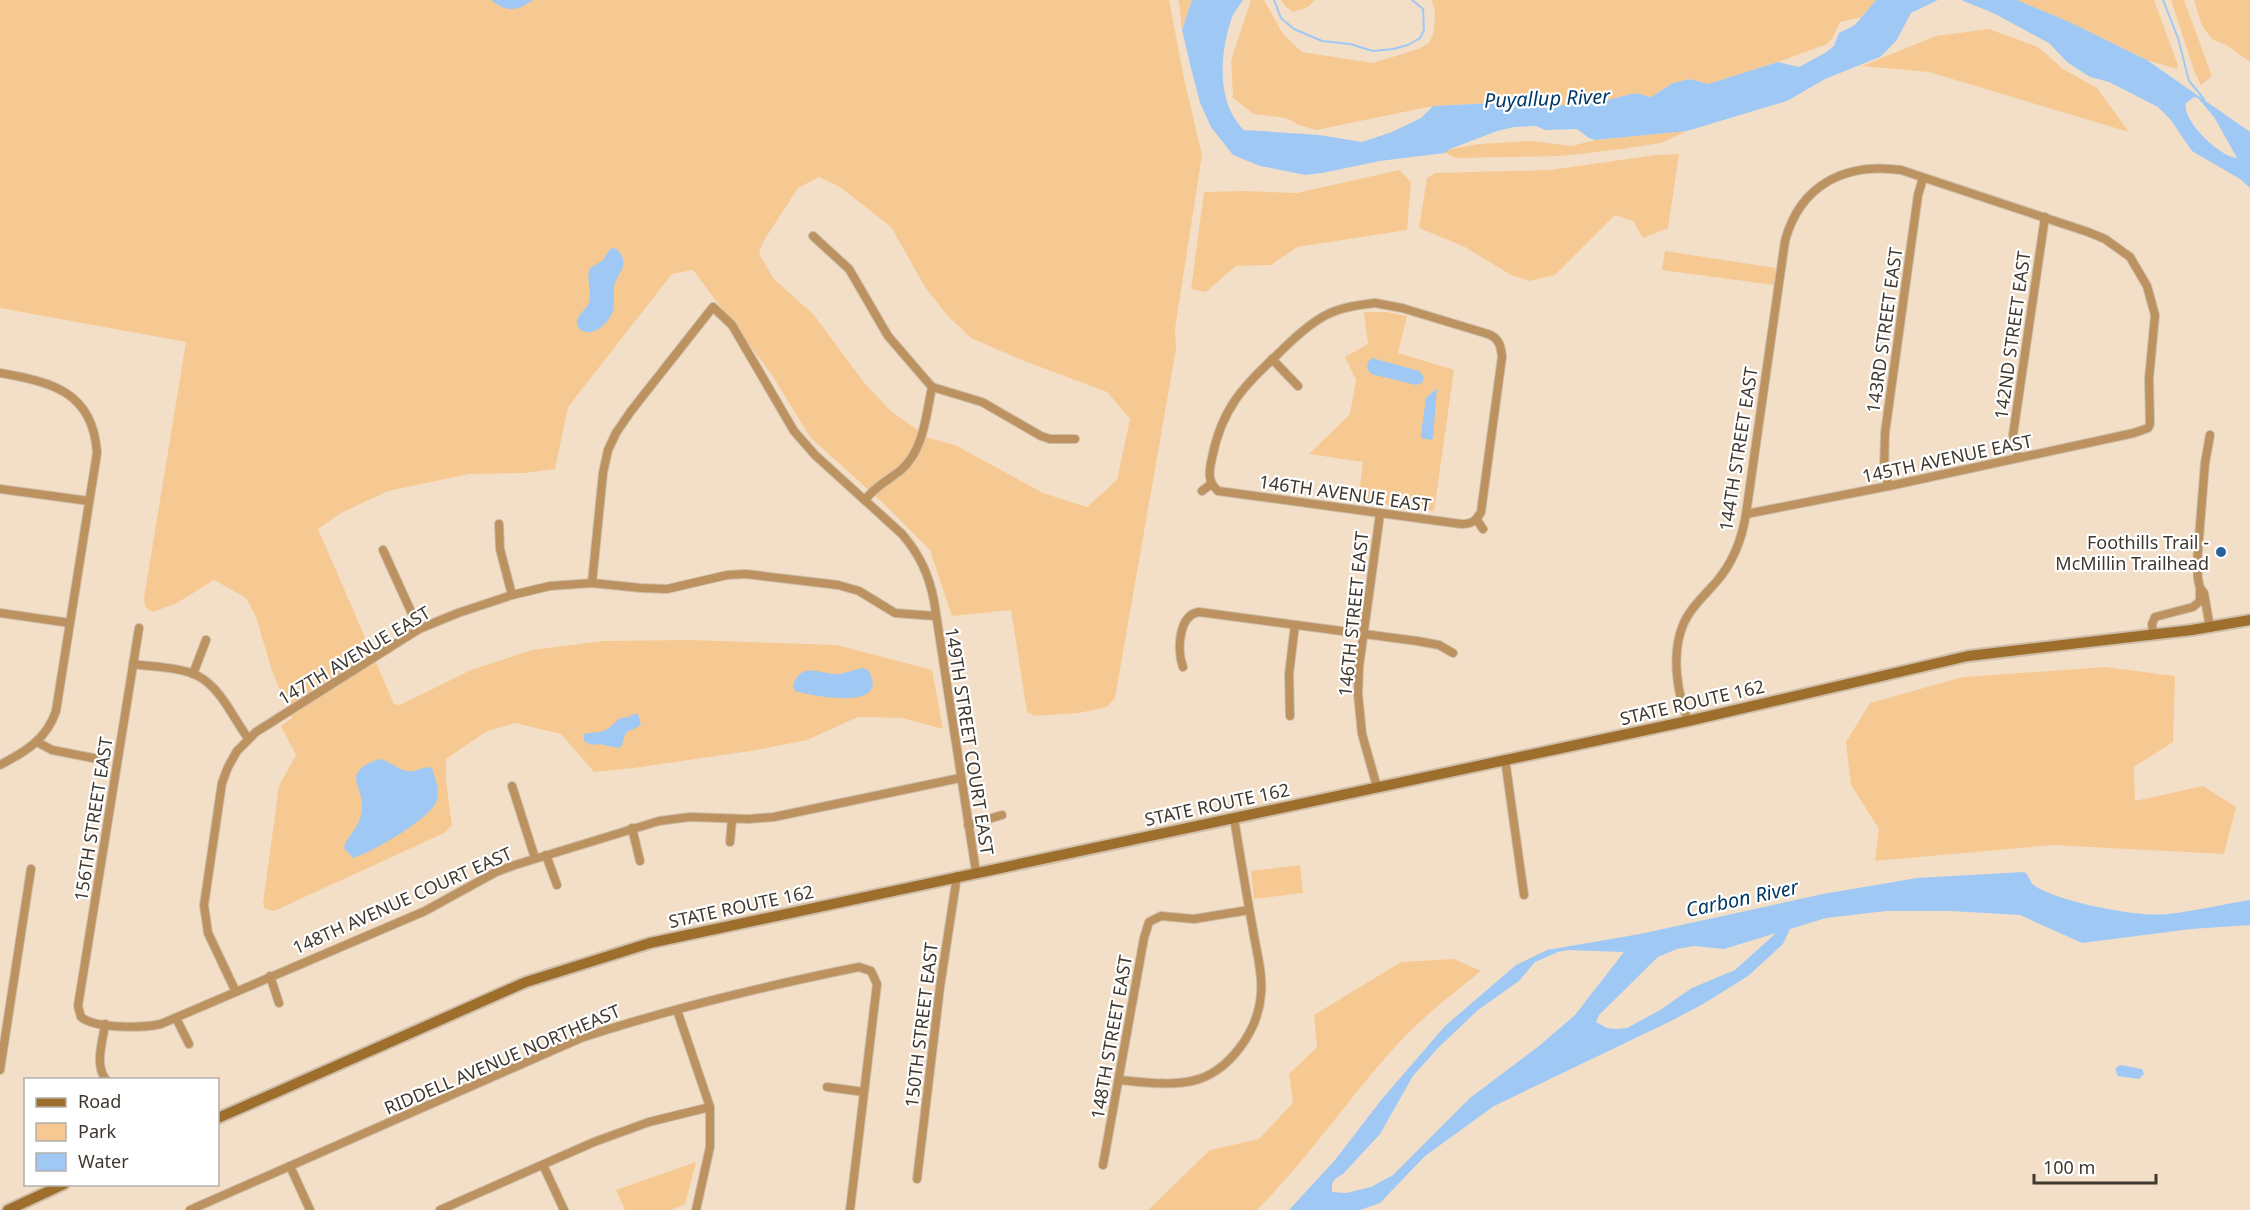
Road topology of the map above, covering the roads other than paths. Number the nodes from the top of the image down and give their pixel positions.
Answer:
1 (1923, 178) junction
2 (2045, 217) junction
3 (813, 236) dead end
4 (1272, 359) junction
5 (0, 373) edge
6 (1298, 386) dead end
7 (932, 387) junction
8 (2150, 424) joint
9 (2210, 435) dead end
10 (1075, 439) dead end
11 (2018, 457) junction
12 (1211, 484) junction
13 (1889, 486) junction
14 (0, 489) edge
15 (1202, 491) dead end
16 (865, 500) junction
17 (89, 501) junction
18 (1380, 514) junction
19 (1746, 514) junction
20 (1477, 520) junction
21 (499, 524) dead end
22 (1483, 529) dead end
23 (384, 550) dead end
24 (591, 583) junction
25 (2200, 588) junction
26 (512, 595) junction
27 (0, 614) edge
28 (935, 616) junction
29 (2250, 621) edge
30 (70, 623) junction
31 (1295, 625) junction
32 (139, 628) dead end
33 (2210, 628) junction
34 (419, 629) junction
35 (1364, 634) junction
36 (2153, 634) junction
37 (206, 640) dead end
38 (1454, 653) dead end
39 (133, 664) junction
40 (1183, 667) dead end
41 (193, 674) junction
42 (1290, 716) dead end
43 (1688, 721) junction
44 (248, 738) junction
45 (37, 742) junction
46 (98, 759) dead end
47 (1505, 759) junction
48 (0, 765) edge
49 (960, 778) junction
50 (512, 786) dead end
51 (1377, 787) junction
52 (1002, 815) dead end
53 (1234, 818) junction
54 (732, 819) junction
55 (968, 825) junction
56 (632, 828) junction
57 (730, 842) dead end
58 (546, 855) junction
59 (535, 858) junction
60 (640, 861) dead end
61 (31, 869) dead end
62 (976, 872) junction
63 (957, 876) junction
64 (557, 885) dead end
65 (1524, 895) dead end
66 (1249, 910) junction
67 (270, 976) junction
68 (235, 990) junction
69 (279, 1004) dead end
70 (0, 1006) edge
71 (10, 1008) junction
72 (677, 1010) junction
73 (79, 1014) joint
74 (176, 1018) junction
75 (105, 1024) junction
76 (189, 1044) dead end
77 (0, 1070) edge
78 (105, 1078) edge
79 (1119, 1080) junction
80 (827, 1087) dead end
81 (864, 1092) junction
82 (710, 1107) junction
83 (219, 1118) edge
84 (543, 1165) junction
85 (290, 1166) junction
86 (1103, 1166) dead end
87 (917, 1179) dead end
88 (62, 1186) edge
89 (442, 1209) edge
90 (8, 1210) edge
91 (190, 1210) edge
92 (310, 1210) edge
93 (564, 1210) edge
94 (696, 1210) edge
95 (850, 1210) edge

1 - 2 street, 144TH STREET EAST
1 - 13 street, 143RD STREET EAST
1 - 19 street, 144TH STREET EAST
2 - 8 street, 144TH STREET EAST
2 - 11 street, 142ND STREET EAST
3 - 7 street
4 - 6 street
4 - 12 street
4 - 20 street
5 - 17 street
7 - 10 street
7 - 16 street
8 - 11 street, 145TH AVENUE EAST
9 - 25 street
11 - 13 street, 145TH AVENUE EAST
12 - 15 street
12 - 18 street, 146TH AVENUE EAST
13 - 19 street, 145TH AVENUE EAST
14 - 17 street
16 - 24 street
16 - 28 street
17 - 30 street
18 - 20 street, 146TH AVENUE EAST
18 - 35 street, 146TH STREET EAST
19 - 43 street, 144TH STREET EAST
20 - 22 street
21 - 26 street
23 - 34 street
24 - 26 street, 147TH AVENUE EAST
24 - 28 street, 147TH AVENUE EAST
25 - 33 street
25 - 36 street
26 - 34 street, 147TH AVENUE EAST
27 - 30 street
28 - 49 street, 149TH STREET COURT EAST
29 - 33 main road, STATE ROUTE 162
30 - 45 street
31 - 35 street
31 - 40 street
31 - 42 street
32 - 39 street, 156TH STREET EAST
33 - 36 main road, STATE ROUTE 162
34 - 44 street, 147TH AVENUE EAST
35 - 38 street
35 - 51 street, 146TH STREET EAST
36 - 43 main road, STATE ROUTE 162
37 - 41 street
39 - 41 street
39 - 73 street, 156TH STREET EAST
41 - 44 street
43 - 47 main road, STATE ROUTE 162
44 - 68 street
45 - 46 street
45 - 48 street
47 - 51 main road, STATE ROUTE 162
47 - 65 street
49 - 54 street, 148TH AVENUE COURT EAST
49 - 55 street, 149TH STREET COURT EAST
50 - 59 street
51 - 53 main road, STATE ROUTE 162
52 - 55 street
53 - 62 main road, STATE ROUTE 162
53 - 66 street
54 - 56 street, 148TH AVENUE COURT EAST
54 - 57 street
55 - 62 street, 149TH STREET COURT EAST
56 - 58 street, 148TH AVENUE COURT EAST
56 - 60 street
58 - 59 street, 148TH AVENUE COURT EAST
58 - 64 street
59 - 67 street, 148TH AVENUE COURT EAST
61 - 71 street
62 - 63 main road, STATE ROUTE 162
63 - 83 main road, STATE ROUTE 162
63 - 87 street, 150TH STREET EAST
66 - 79 street, 148TH STREET EAST
66 - 79 street
67 - 68 street, 148TH AVENUE COURT EAST
67 - 69 street
68 - 74 street, 148TH AVENUE COURT EAST
70 - 71 street
71 - 77 street
72 - 81 street, RIDDELL AVENUE NORTHEAST
72 - 82 street
72 - 85 street, RIDDELL AVENUE NORTHEAST
73 - 75 street, 148TH AVENUE COURT EAST
74 - 75 street, 148TH AVENUE COURT EAST
74 - 76 street
75 - 78 street
79 - 86 street, 148TH STREET EAST
80 - 81 street
81 - 95 street
82 - 84 street
82 - 94 street
84 - 89 street
84 - 93 street
85 - 91 street, RIDDELL AVENUE NORTHEAST
85 - 92 street
88 - 90 main road

